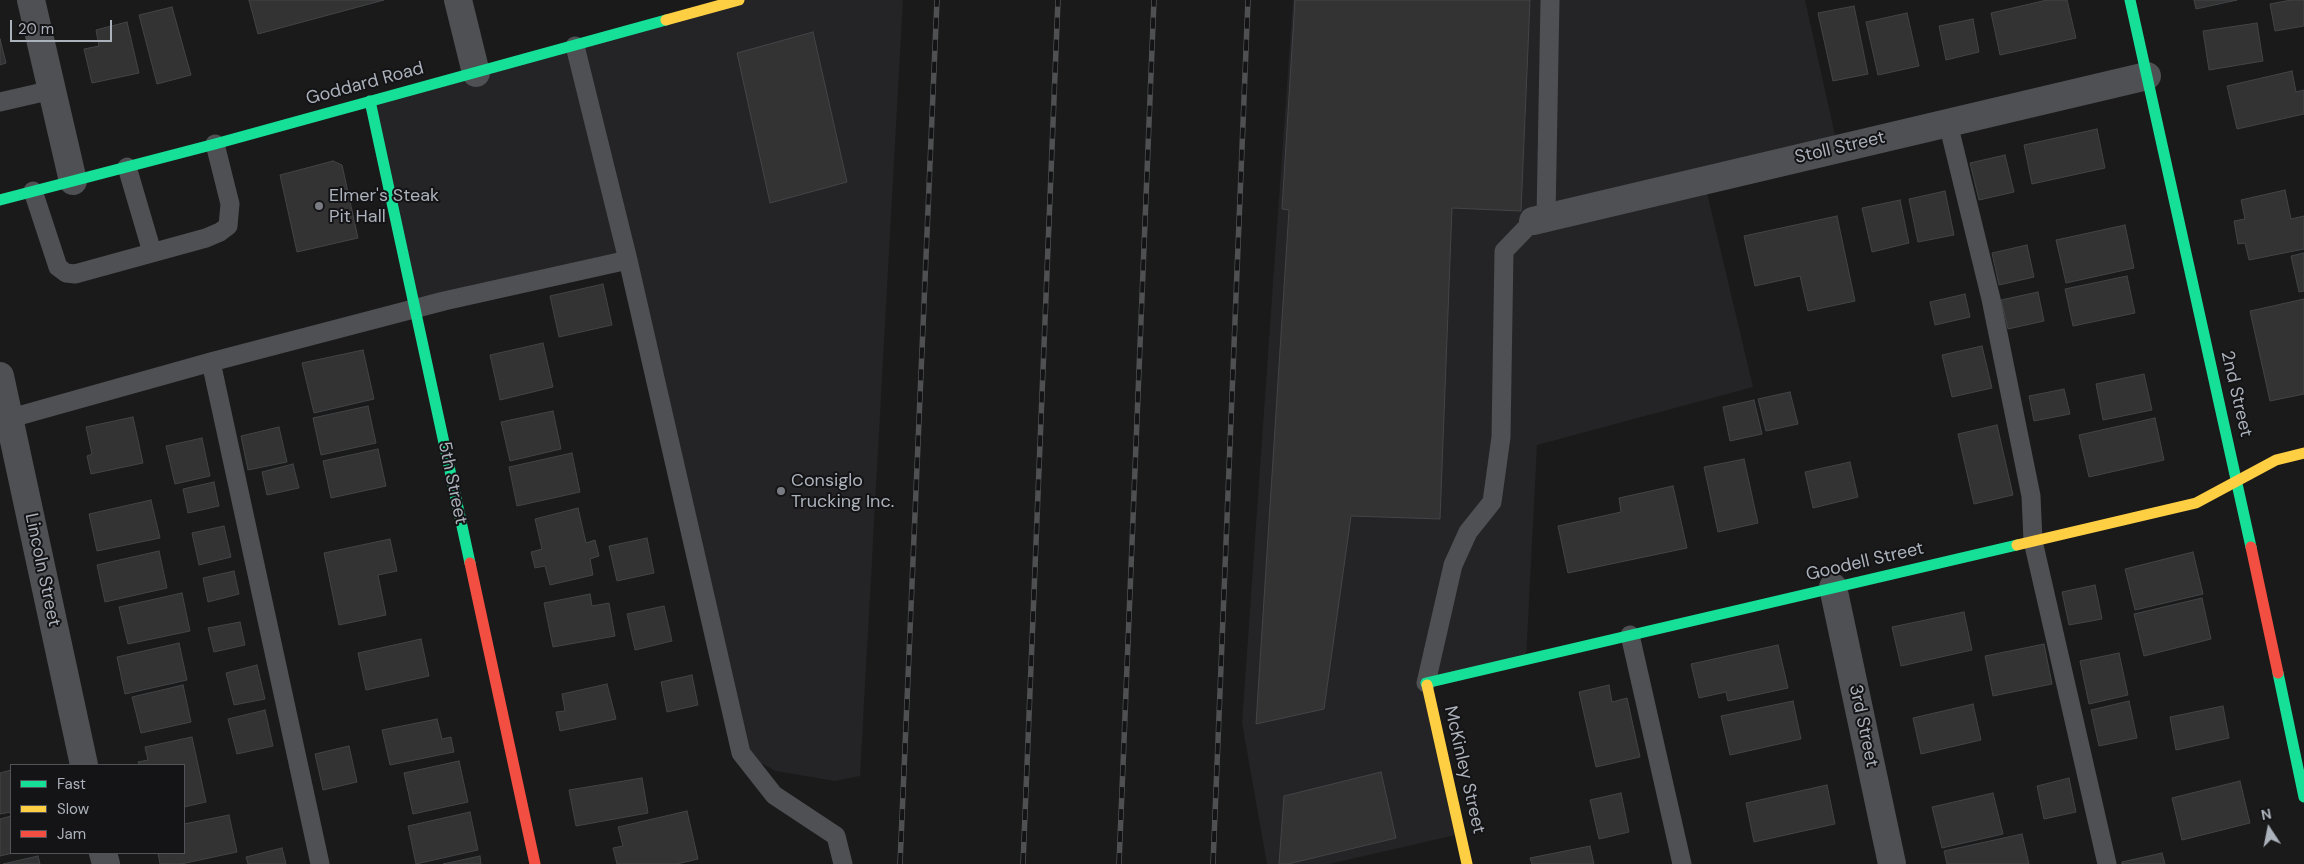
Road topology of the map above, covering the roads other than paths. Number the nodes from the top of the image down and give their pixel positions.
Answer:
1 (31, 0) edge
2 (458, 0) edge
3 (739, 0) edge
4 (1550, 0) edge
5 (2130, 0) edge
6 (575, 46) junction
7 (476, 73) junction
8 (2147, 76) junction
9 (52, 90) junction
10 (370, 101) junction
11 (0, 102) edge
12 (1948, 123) junction
13 (215, 144) junction
14 (127, 167) junction
15 (73, 181) junction
16 (33, 191) junction
17 (0, 200) edge
18 (1539, 219) junction
19 (152, 252) junction
20 (628, 260) junction
21 (415, 310) junction
22 (211, 362) junction
23 (0, 376) edge
24 (5, 419) edge
25 (2304, 453) edge
26 (2238, 480) junction
27 (2033, 541) junction
28 (1833, 587) junction
29 (1630, 635) junction
30 (1426, 683) junction
31 (84, 764) edge
32 (2304, 797) edge
33 (320, 864) edge
34 (535, 864) edge
35 (843, 864) edge
36 (1467, 864) edge
37 (1682, 864) edge
38 (1892, 864) edge
39 (2107, 864) edge

1 - 9 street
2 - 7 street
3 - 6 street, Goddard Road
4 - 18 lane
5 - 8 street, 2nd Street
6 - 7 street, Goddard Road
6 - 20 lane
7 - 10 street, Goddard Road
8 - 12 street, Stoll Street
8 - 26 street, 2nd Street
9 - 11 lane
9 - 15 street
10 - 13 street, Goddard Road
10 - 21 street, 5th Street
12 - 18 street, Stoll Street
12 - 27 lane
13 - 14 street, Goddard Road
13 - 19 lane
14 - 15 street, Goddard Road
14 - 19 lane
15 - 16 street, Goddard Road
16 - 17 street, Goddard Road
16 - 19 lane
18 - 30 lane
20 - 21 lane
20 - 35 lane
21 - 22 lane
21 - 34 street, 5th Street
22 - 24 lane
22 - 33 lane
23 - 24 street, Lincoln Street
24 - 31 street, Lincoln Street
25 - 26 street, Goodell Street
26 - 27 street, Goodell Street
26 - 32 street, 2nd Street
27 - 28 street, Goodell Street
27 - 39 lane
28 - 29 street, Goodell Street
28 - 38 street, 3rd Street
29 - 30 street, Goodell Street
29 - 37 lane
30 - 36 street, McKinley Street

